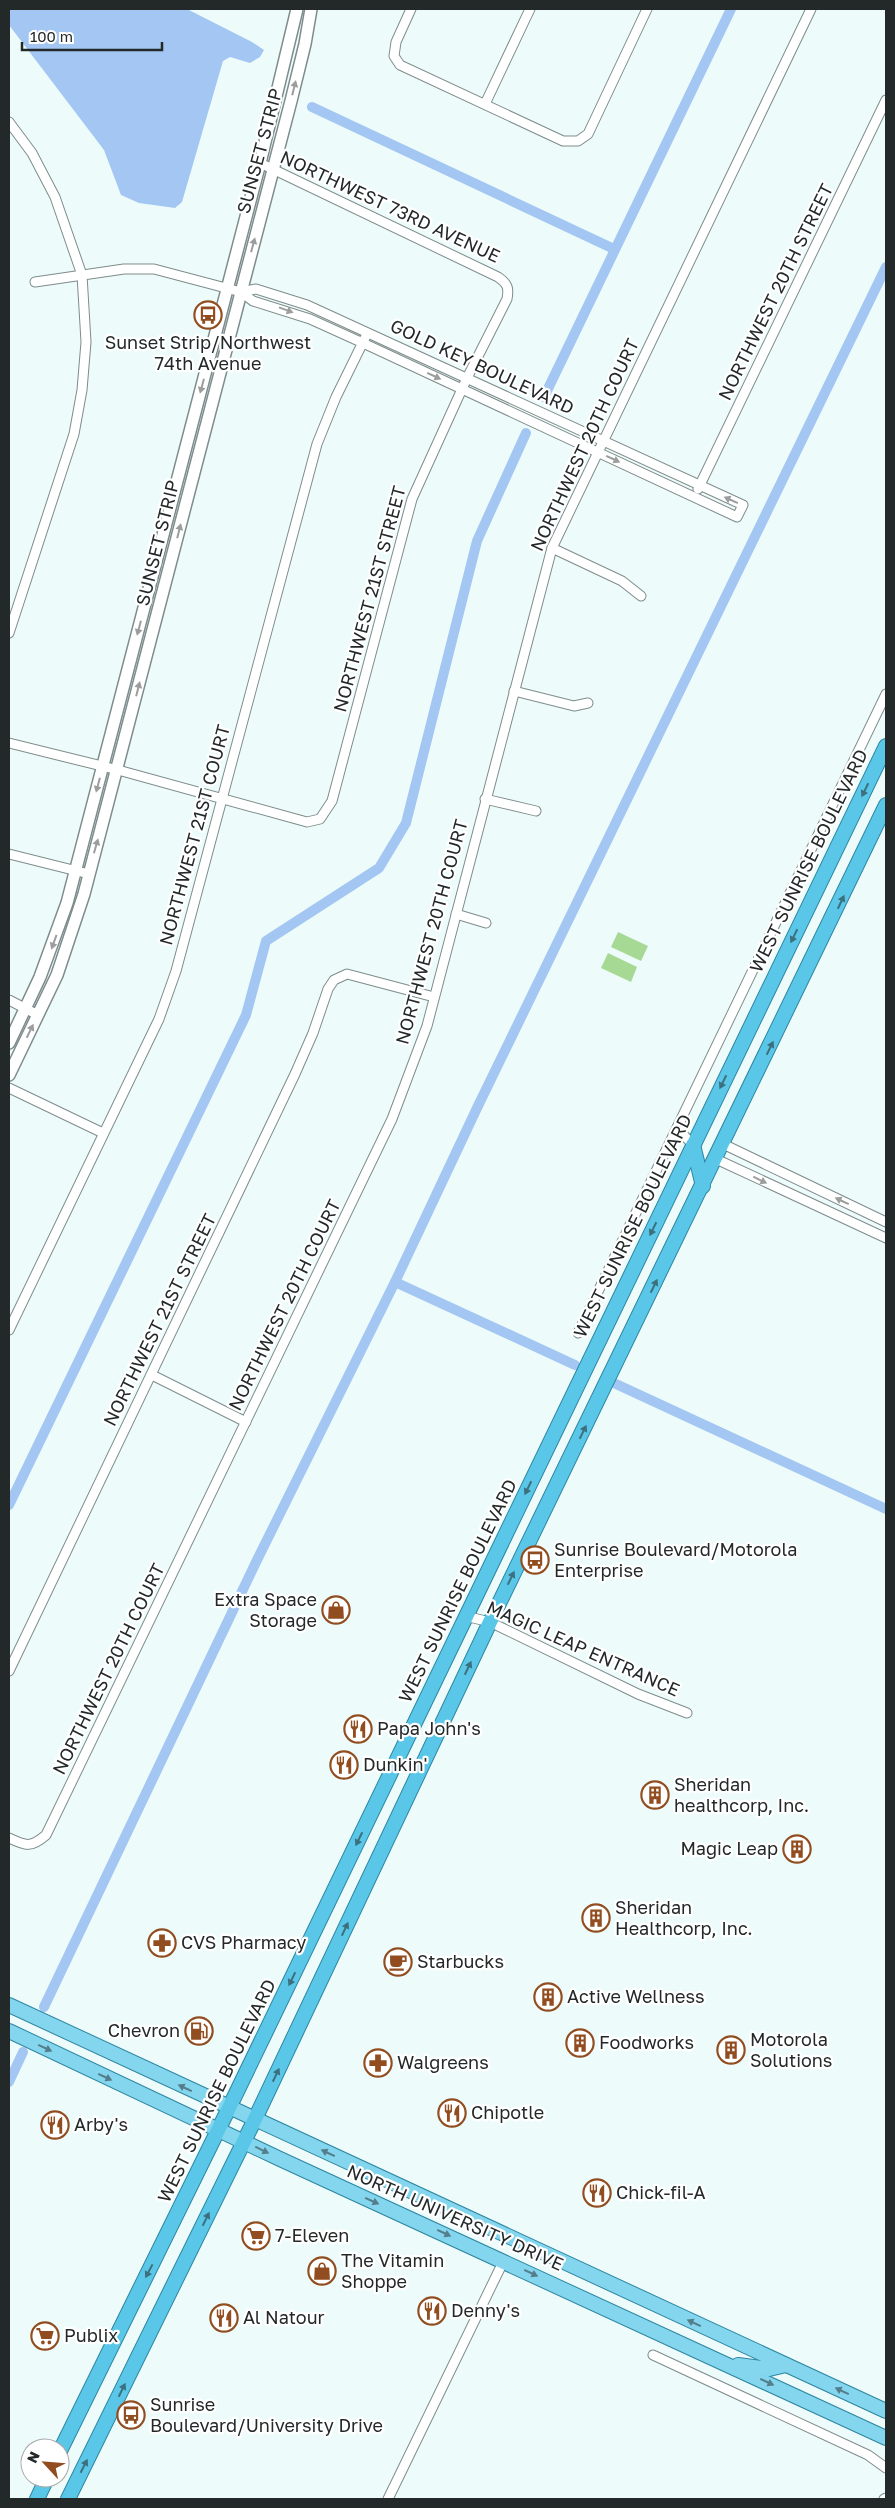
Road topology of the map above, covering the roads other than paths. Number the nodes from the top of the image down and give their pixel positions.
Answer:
1 (297, 9) edge
2 (311, 9) edge
3 (411, 9) edge
4 (530, 9) edge
5 (647, 9) edge
6 (811, 9) edge
7 (886, 100) edge
8 (484, 104) junction
9 (9, 122) edge
10 (260, 163) junction
11 (273, 170) junction
12 (82, 275) junction
13 (35, 282) dead end
14 (505, 282) joint
15 (227, 288) junction
16 (241, 292) junction
17 (368, 332) junction
18 (363, 343) junction
19 (467, 378) junction
20 (462, 389) junction
21 (602, 442) junction
22 (596, 452) junction
23 (700, 486) junction
24 (694, 497) junction
25 (552, 548) junction
26 (641, 596) dead end
27 (9, 633) edge
28 (514, 691) junction
29 (886, 694) edge
30 (588, 703) dead end
31 (9, 743) edge
32 (886, 746) edge
33 (102, 767) junction
34 (118, 770) junction
35 (222, 799) junction
36 (486, 799) junction
37 (886, 805) edge
38 (536, 811) dead end
39 (9, 854) edge
40 (75, 870) junction
41 (88, 874) junction
42 (456, 914) junction
43 (486, 923) dead end
44 (434, 997) junction
45 (9, 1000) edge
46 (26, 1008) junction
47 (38, 1015) junction
48 (9, 1043) edge
49 (9, 1075) edge
50 (9, 1088) edge
51 (677, 1128) junction
52 (103, 1133) junction
53 (722, 1144) junction
54 (693, 1145) junction
55 (716, 1159) junction
56 (703, 1186) junction
57 (886, 1222) edge
58 (886, 1238) edge
59 (9, 1330) edge
60 (578, 1333) dead end
61 (152, 1375) junction
62 (246, 1422) junction
63 (465, 1616) junction
64 (490, 1622) junction
65 (9, 1672) edge
66 (687, 1713) dead end
67 (9, 1838) edge
68 (9, 2005) edge
69 (9, 2031) edge
70 (229, 2108) junction
71 (255, 2119) junction
72 (218, 2130) junction
73 (244, 2142) junction
74 (510, 2238) junction
75 (471, 2246) junction
76 (533, 2250) junction
77 (504, 2260) junction
78 (653, 2355) dead end
79 (730, 2365) junction
80 (786, 2365) junction
81 (886, 2411) edge
82 (66, 2438) edge
83 (886, 2438) edge
84 (886, 2468) edge
85 (68, 2499) edge
86 (388, 2499) edge

1 - 10 street, SUNSET STRIP
11 -> 2 street, SUNSET STRIP
3 - 8 street
4 - 8 street
5 - 8 street
6 - 21 street, NORTHWEST 20TH COURT
7 - 23 street, NORTHWEST 20TH STREET
9 - 12 street
10 - 11 street, NORTHWEST 73RD AVENUE
10 - 15 street, SUNSET STRIP
11 - 14 street, NORTHWEST 73RD AVENUE
16 -> 11 street, SUNSET STRIP
12 - 13 street, GOLD KEY BOULEVARD
12 - 15 street, GOLD KEY BOULEVARD
12 - 27 street
14 - 19 street, NORTHWEST 21ST STREET
15 - 16 street, GOLD KEY BOULEVARD
15 -> 33 street, SUNSET STRIP
16 - 17 street, GOLD KEY BOULEVARD
16 -> 18 street, GOLD KEY BOULEVARD
34 -> 16 street, SUNSET STRIP
17 - 18 street, NORTHWEST 21ST COURT
17 - 19 street, GOLD KEY BOULEVARD
18 -> 20 street, GOLD KEY BOULEVARD
18 - 35 street, NORTHWEST 21ST COURT
19 - 20 street, NORTHWEST 21ST STREET
19 - 21 street, GOLD KEY BOULEVARD
20 - 22 street, GOLD KEY BOULEVARD
20 - 35 street, NORTHWEST 21ST STREET
21 - 22 street, NORTHWEST 20TH COURT
21 - 23 street, GOLD KEY BOULEVARD
22 -> 24 street, GOLD KEY BOULEVARD
22 - 25 street, NORTHWEST 20TH COURT
23 - 24 street, NORTHWEST 20TH STREET
24 -> 23 street, GOLD KEY BOULEVARD
25 - 26 street
25 - 28 street, NORTHWEST 20TH COURT
28 - 30 street
28 - 36 street, NORTHWEST 20TH COURT
29 - 51 street
31 - 33 street
32 -> 54 highway, WEST SUNRISE BOULEVARD
33 - 34 street
33 -> 40 street, SUNSET STRIP
34 - 35 street
41 -> 34 street, SUNSET STRIP
35 - 52 street, NORTHWEST 21ST COURT
36 - 38 street
36 - 42 street, NORTHWEST 20TH COURT
53 -> 37 highway
39 - 40 street
40 - 41 street
40 -> 46 street, SUNSET STRIP
41 - 47 street, SUNSET STRIP
42 - 43 street
42 - 44 street, NORTHWEST 20TH COURT
44 - 61 street, NORTHWEST 21ST STREET
44 - 62 street, NORTHWEST 20TH COURT
45 - 46 street
46 - 47 street
46 - 48 street, SUNSET STRIP
49 -> 47 street, SUNSET STRIP
50 - 52 street
51 - 54 street
51 - 60 street
52 - 59 street, NORTHWEST 21ST COURT
53 - 55 highway
57 -> 53 street
54 - 56 highway
54 -> 63 highway, WEST SUNRISE BOULEVARD
55 - 56 highway
55 -> 58 street
64 -> 56 highway
61 - 62 street
61 - 65 street, NORTHWEST 21ST STREET
62 - 67 street, NORTHWEST 20TH COURT
63 - 64 street, MAGIC LEAP ENTRANCE
63 -> 70 highway, WEST SUNRISE BOULEVARD
64 - 66 street, MAGIC LEAP ENTRANCE
71 -> 64 highway
70 -> 68 main road, NORTH UNIVERSITY DRIVE
69 -> 72 main road, NORTH UNIVERSITY DRIVE
70 - 71 main road, NORTH UNIVERSITY DRIVE
70 - 72 highway, WEST SUNRISE BOULEVARD
71 - 73 highway
74 -> 71 main road, NORTH UNIVERSITY DRIVE
72 - 73 main road, NORTH UNIVERSITY DRIVE
72 -> 82 highway, WEST SUNRISE BOULEVARD
73 -> 75 main road, NORTH UNIVERSITY DRIVE
85 -> 73 highway
74 - 75 main road
74 - 76 main road, NORTH UNIVERSITY DRIVE
75 - 77 main road, NORTH UNIVERSITY DRIVE
76 - 77 main road
80 -> 76 main road, NORTH UNIVERSITY DRIVE
77 -> 79 main road, NORTH UNIVERSITY DRIVE
77 - 86 street
78 - 84 street
79 - 80 main road
79 -> 83 main road, NORTH UNIVERSITY DRIVE
81 -> 80 main road, NORTH UNIVERSITY DRIVE

